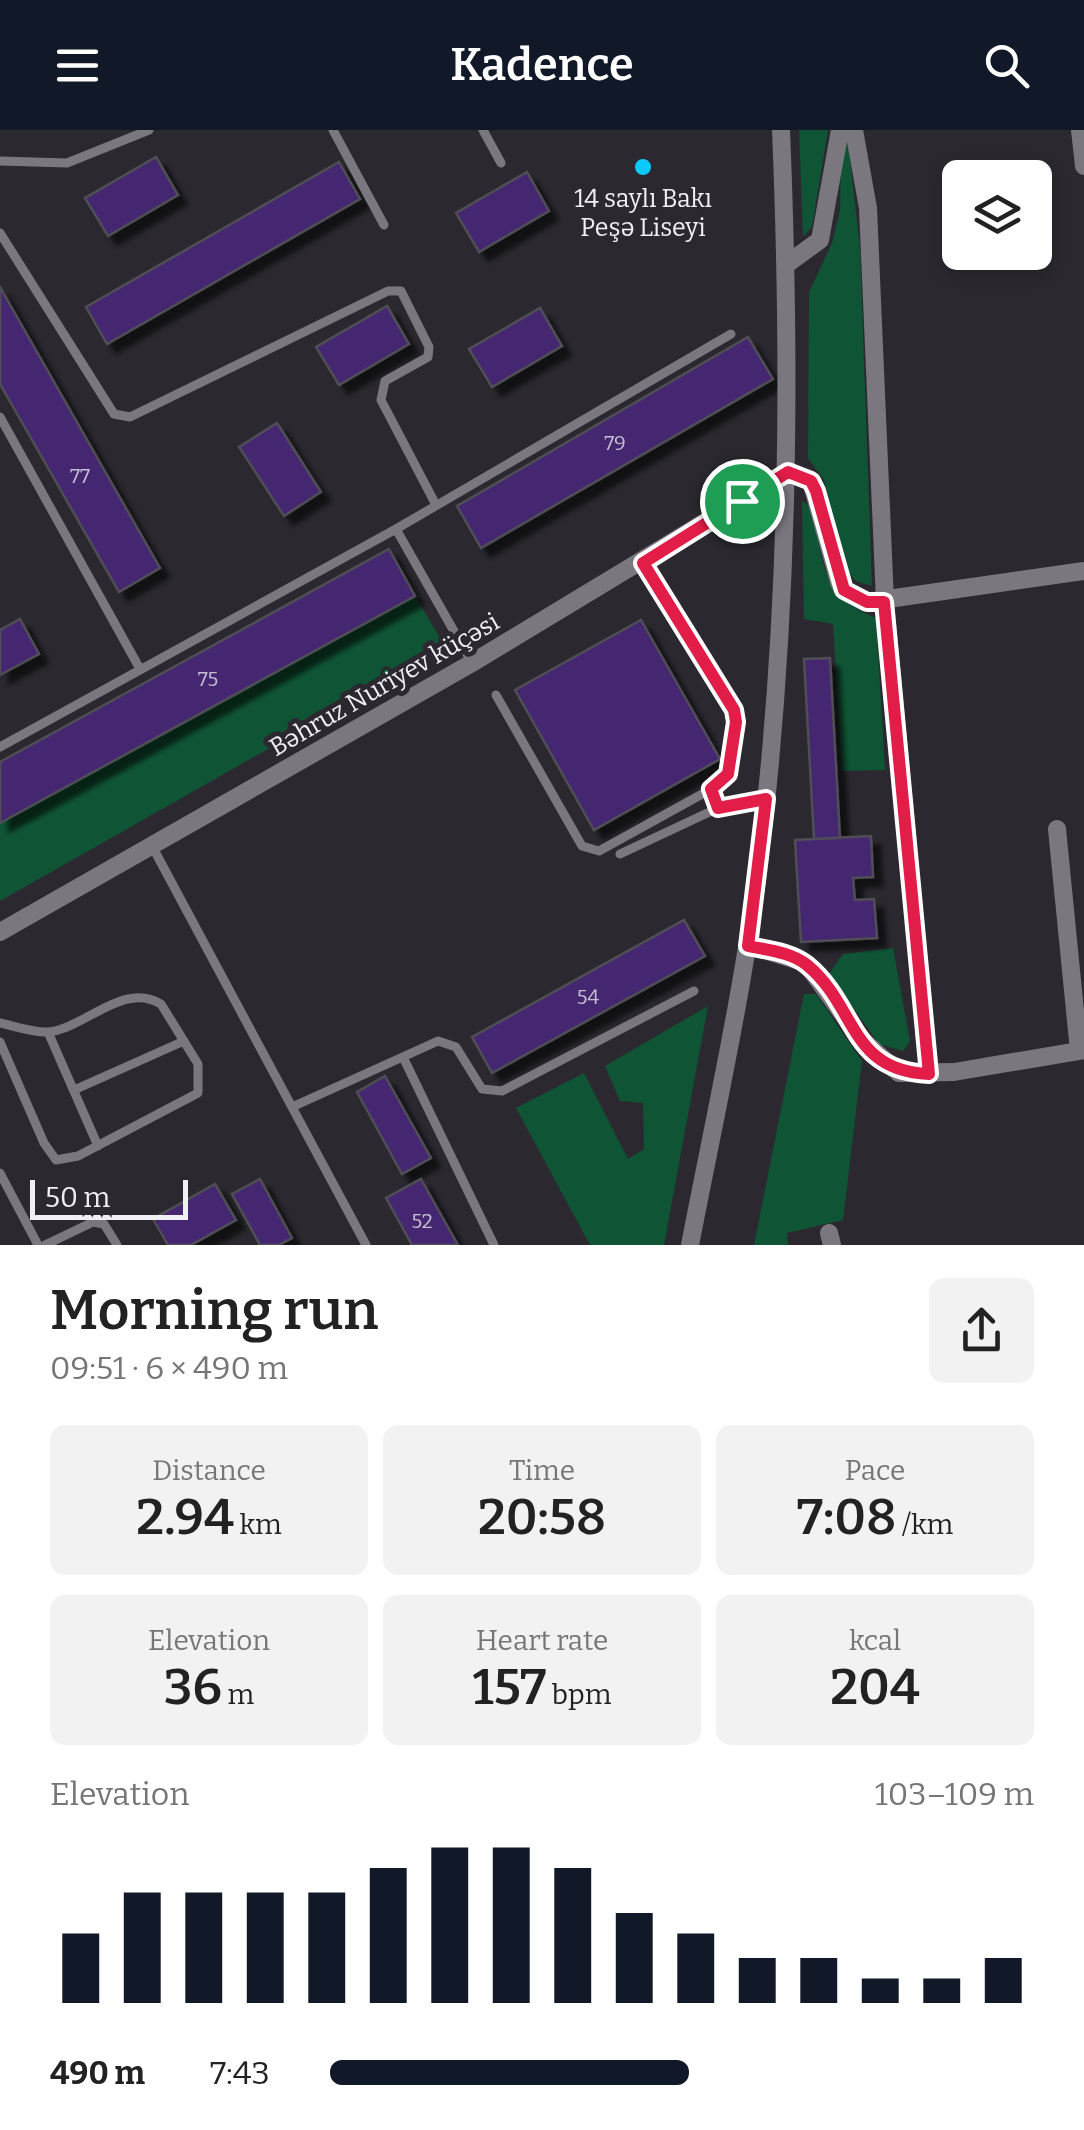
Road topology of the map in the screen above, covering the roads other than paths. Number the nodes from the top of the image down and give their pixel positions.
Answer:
1 (147, 130) edge
2 (333, 130) edge
3 (483, 130) edge
4 (781, 130) edge
5 (840, 130) edge
6 (854, 130) edge
7 (1080, 130) edge
8 (0, 161) edge
9 (501, 163) dead end
10 (1084, 166) edge
11 (384, 226) dead end
12 (0, 233) edge
13 (786, 264) junction
14 (731, 334) dead end
15 (0, 417) edge
16 (788, 472) junction
17 (436, 504) junction
18 (396, 529) junction
19 (643, 563) junction
20 (1084, 571) edge
21 (884, 602) junction
22 (472, 663) junction
23 (140, 670) junction
24 (496, 695) dead end
25 (0, 747) edge
26 (711, 789) junction
27 (766, 799) junction
28 (718, 808) junction
29 (1057, 829) dead end
30 (152, 846) junction
31 (620, 854) dead end
32 (0, 932) edge
33 (748, 946) junction
34 (694, 991) dead end
35 (0, 1023) edge
36 (48, 1032) junction
37 (184, 1041) junction
38 (0, 1042) edge
39 (1082, 1051) edge
40 (403, 1057) junction
41 (929, 1074) junction
42 (74, 1090) junction
43 (292, 1107) junction
44 (98, 1146) junction
45 (0, 1172) edge
46 (41, 1245) edge
47 (117, 1245) edge
48 (366, 1245) edge
49 (494, 1245) edge
50 (690, 1245) edge

1 - 8 lane
2 - 11 lane
3 - 9 lane
4 - 13 street
5 - 13 street
6 - 21 street
7 - 10 street
12 - 17 lane
13 - 16 street
14 - 17 lane
15 - 23 lane
16 - 19 street, Bəhruz Nuriyev küçəsi
16 - 21 street
16 - 27 street
17 - 18 lane
18 - 22 lane
18 - 23 lane
19 - 22 street, Bəhruz Nuriyev küçəsi
19 - 26 lane
20 - 21 street
21 - 41 street
22 - 30 street, Bəhruz Nuriyev küçəsi
23 - 25 lane
24 - 26 lane
26 - 28 lane
27 - 28 lane
27 - 33 street
28 - 31 lane
29 - 39 street
30 - 32 street, Bəhruz Nuriyev küçəsi
30 - 43 lane
33 - 41 street
33 - 50 street
34 - 40 lane
35 - 36 lane
36 - 37 lane
36 - 42 lane
37 - 42 lane
37 - 44 lane
38 - 44 lane
39 - 41 street
40 - 43 lane
40 - 49 lane
42 - 44 lane
43 - 48 lane
45 - 46 lane
46 - 47 lane

